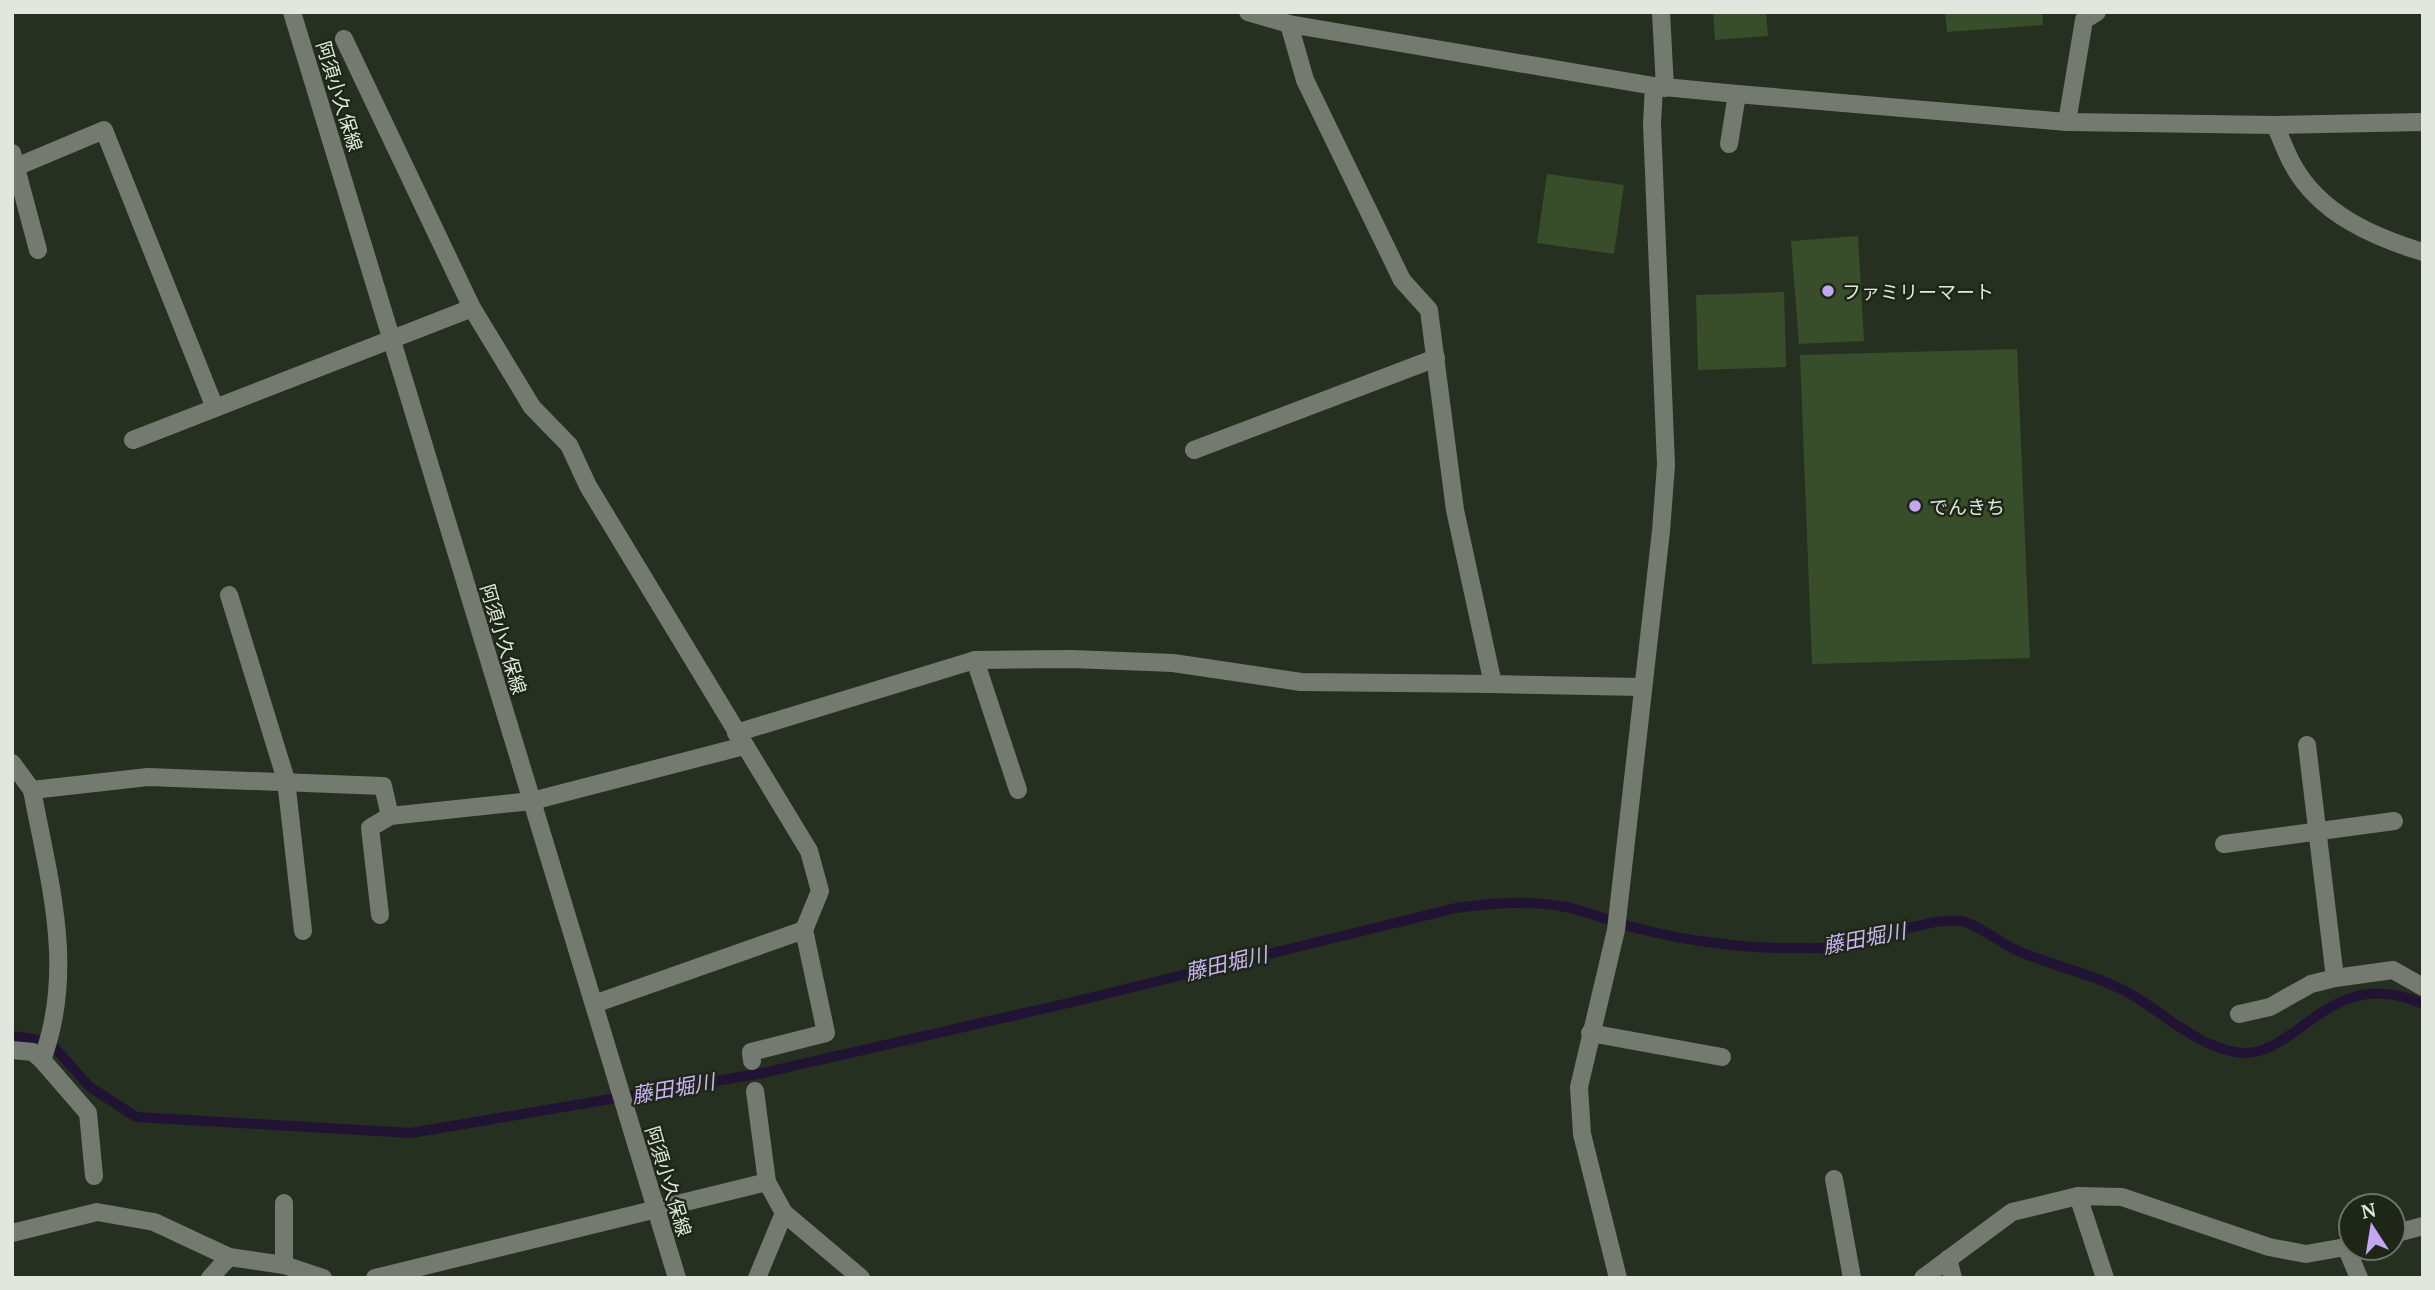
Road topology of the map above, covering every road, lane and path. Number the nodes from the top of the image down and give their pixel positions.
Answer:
1 (292, 12) edge
2 (1248, 12) edge
3 (1661, 12) edge
4 (2097, 12) edge
5 (1289, 24) junction
6 (344, 39) dead end
7 (1660, 87) junction
8 (1737, 94) junction
9 (2067, 122) junction
10 (2423, 122) edge
11 (2275, 125) junction
12 (1729, 144) dead end
13 (14, 160) edge
14 (38, 250) dead end
15 (2423, 252) edge
16 (472, 308) junction
17 (392, 339) junction
18 (1436, 358) junction
19 (215, 408) junction
20 (133, 440) dead end
21 (1194, 450) dead end
22 (229, 595) dead end
23 (975, 660) junction
24 (1493, 684) junction
25 (1641, 687) junction
26 (740, 740) junction
27 (2307, 745) dead end
28 (12, 763) edge
29 (286, 780) junction
30 (32, 790) junction
31 (1018, 790) dead end
32 (532, 801) junction
33 (390, 816) junction
34 (2394, 821) dead end
35 (2317, 831) junction
36 (2224, 844) dead end
37 (380, 915) dead end
38 (804, 930) junction
39 (303, 931) dead end
40 (2335, 978) junction
41 (2423, 987) edge
42 (594, 1004) junction
43 (2239, 1014) dead end
44 (1590, 1033) junction
45 (12, 1051) edge
46 (43, 1057) junction
47 (1722, 1057) dead end
48 (752, 1061) dead end
49 (755, 1091) dead end
50 (94, 1176) dead end
51 (1834, 1179) dead end
52 (767, 1182) junction
53 (2078, 1196) junction
54 (284, 1203) dead end
55 (656, 1209) junction
56 (784, 1213) junction
57 (12, 1233) edge
58 (2337, 1248) edge
59 (229, 1257) junction
60 (1948, 1259) junction
61 (284, 1265) junction
62 (210, 1278) edge
63 (323, 1278) edge
64 (375, 1278) edge
65 (677, 1278) edge
66 (757, 1278) edge
67 (861, 1278) edge
68 (1618, 1278) edge
69 (1852, 1278) edge
70 (1923, 1278) edge
71 (1954, 1278) edge
72 (2105, 1278) edge

1 - 17 street, 阿須小久保線
2 - 5 street
3 - 7 street
4 - 9 street
5 - 7 street
5 - 18 street
6 - 16 street
7 - 8 street
7 - 25 street
8 - 9 street
8 - 12 street
9 - 11 street
10 - 11 street
11 - 15 street
13 - 14 street
13 - 19 street
16 - 17 street
16 - 26 street
17 - 19 street
17 - 32 street, 阿須小久保線
18 - 21 street
18 - 24 street
19 - 20 street
22 - 29 street
23 - 24 street
23 - 26 street
23 - 31 street
24 - 25 street
25 - 44 street
26 - 32 street
26 - 38 street
27 - 35 street
28 - 30 street
29 - 30 street
29 - 33 street
29 - 39 street
30 - 46 street
32 - 33 street
32 - 42 street, 阿須小久保線
33 - 37 street
34 - 35 street
35 - 36 street
35 - 40 street
38 - 42 street
38 - 48 street
40 - 41 street
40 - 43 street
42 - 55 street, 阿須小久保線
44 - 47 street
44 - 68 street
45 - 46 street
46 - 50 street
49 - 52 street
51 - 69 street
52 - 55 street
52 - 56 street
53 - 58 street
53 - 60 street
53 - 72 street
54 - 61 street
55 - 64 street
55 - 65 street, 阿須小久保線
56 - 66 street
56 - 67 street
57 - 59 street
59 - 61 street
59 - 62 street
60 - 70 street
60 - 71 street
61 - 63 street

